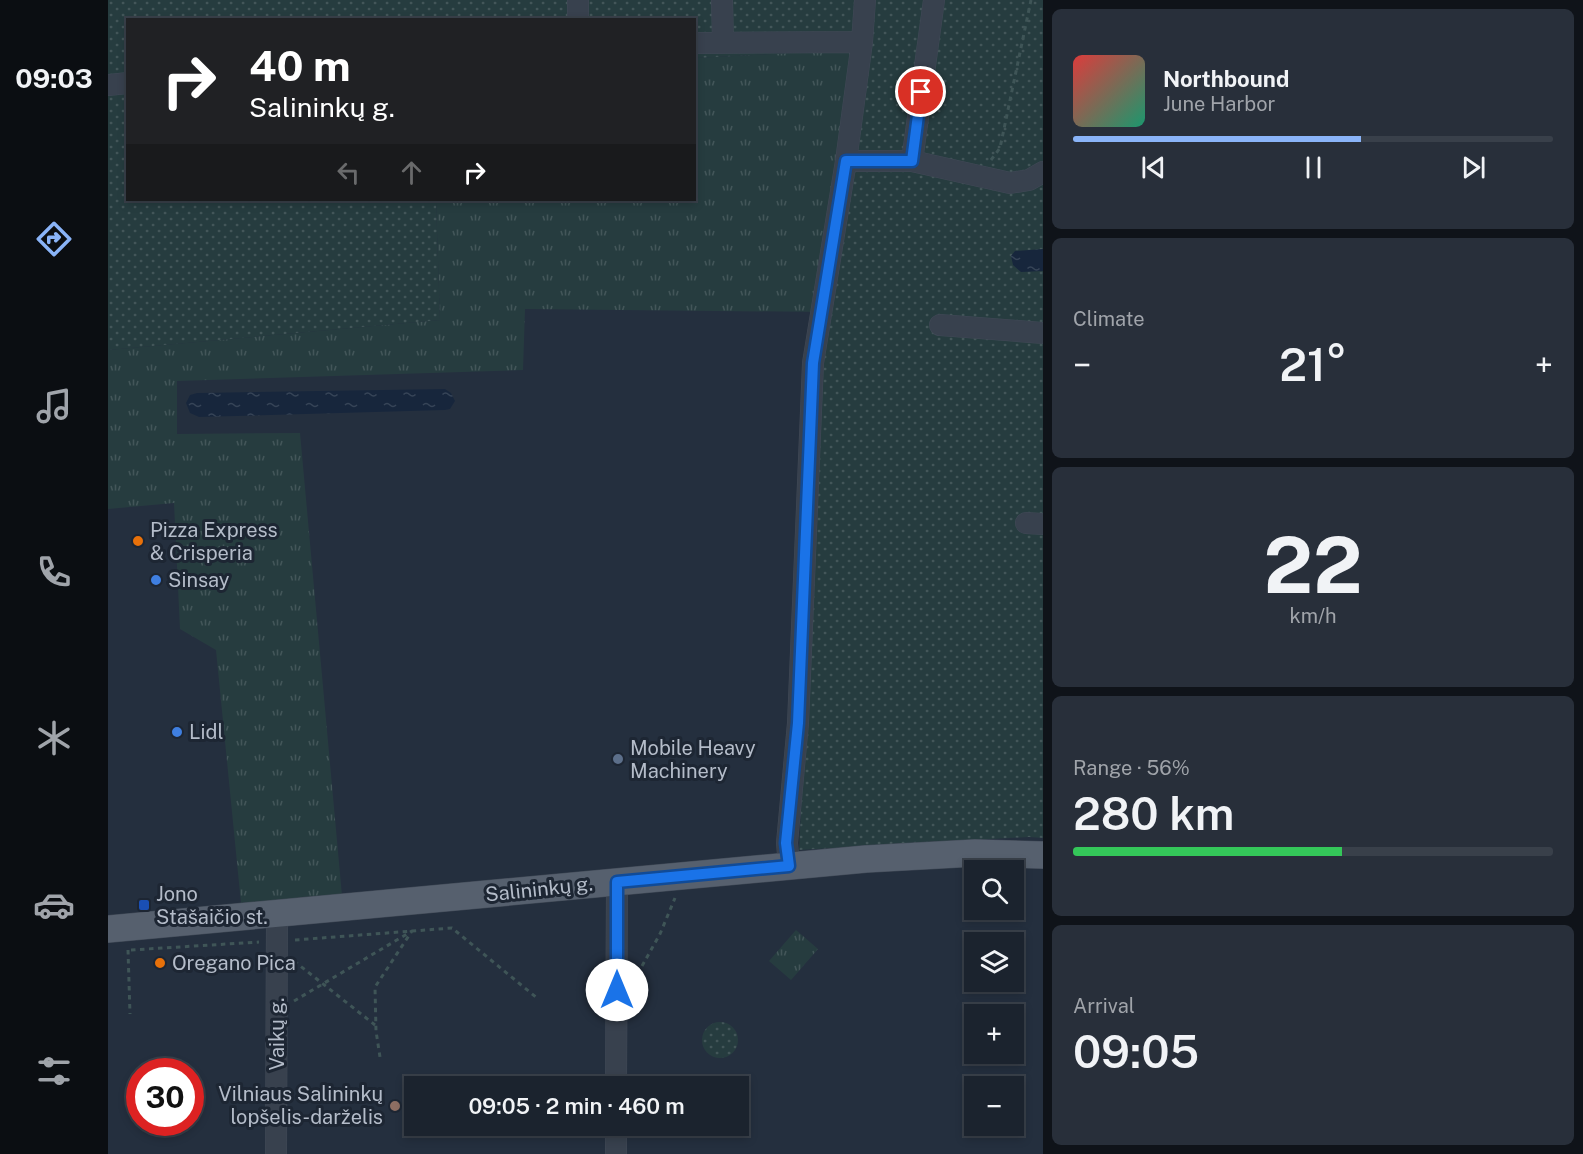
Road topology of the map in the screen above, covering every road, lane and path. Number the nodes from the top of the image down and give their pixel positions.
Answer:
1 (578, 0) edge
2 (722, 0) edge
3 (865, 0) edge
4 (934, 0) edge
5 (1030, 0) edge
6 (578, 18) edge
7 (723, 41) junction
8 (862, 42) junction
9 (696, 43) edge
10 (126, 83) edge
11 (108, 85) edge
12 (846, 161) junction
13 (912, 161) junction
14 (1043, 172) edge
15 (983, 177) junction
16 (940, 325) dead end
17 (1043, 333) edge
18 (1043, 855) edge
19 (789, 866) junction
20 (693, 875) junction
21 (617, 882) junction
22 (277, 914) junction
23 (412, 931) junction
24 (114, 940) edge
25 (277, 945) junction
26 (128, 951) junction
27 (642, 966) dead end
28 (322, 984) junction
29 (537, 998) dead end
30 (277, 1011) junction
31 (130, 1014) dead end
32 (375, 1025) junction
33 (380, 1057) dead end
34 (616, 1076) edge
35 (616, 1136) edge
36 (276, 1154) edge
37 (616, 1154) edge

1 - 6 street
2 - 7 street
3 - 8 street
4 - 13 street
5 - 15 path
7 - 8 street
7 - 9 street
8 - 12 street
10 - 11 street
12 - 13 street
12 - 19 street
13 - 15 street
14 - 15 street
16 - 17 street
18 - 19 main road, Salininkų g.
19 - 20 main road, Salininkų g.
20 - 21 main road, Salininkų g.
20 - 27 path
21 - 22 main road, Salininkų g.
21 - 34 street
22 - 24 main road, Salininkų g.
22 - 25 street, Vaikų g.
23 - 25 path
23 - 28 path
23 - 29 path
23 - 32 path
24 - 26 path
25 - 26 path
25 - 28 path
25 - 30 street, Vaikų g.
26 - 31 path
28 - 30 path
28 - 32 path
30 - 36 street, Vaikų g.
32 - 33 path
35 - 37 street

